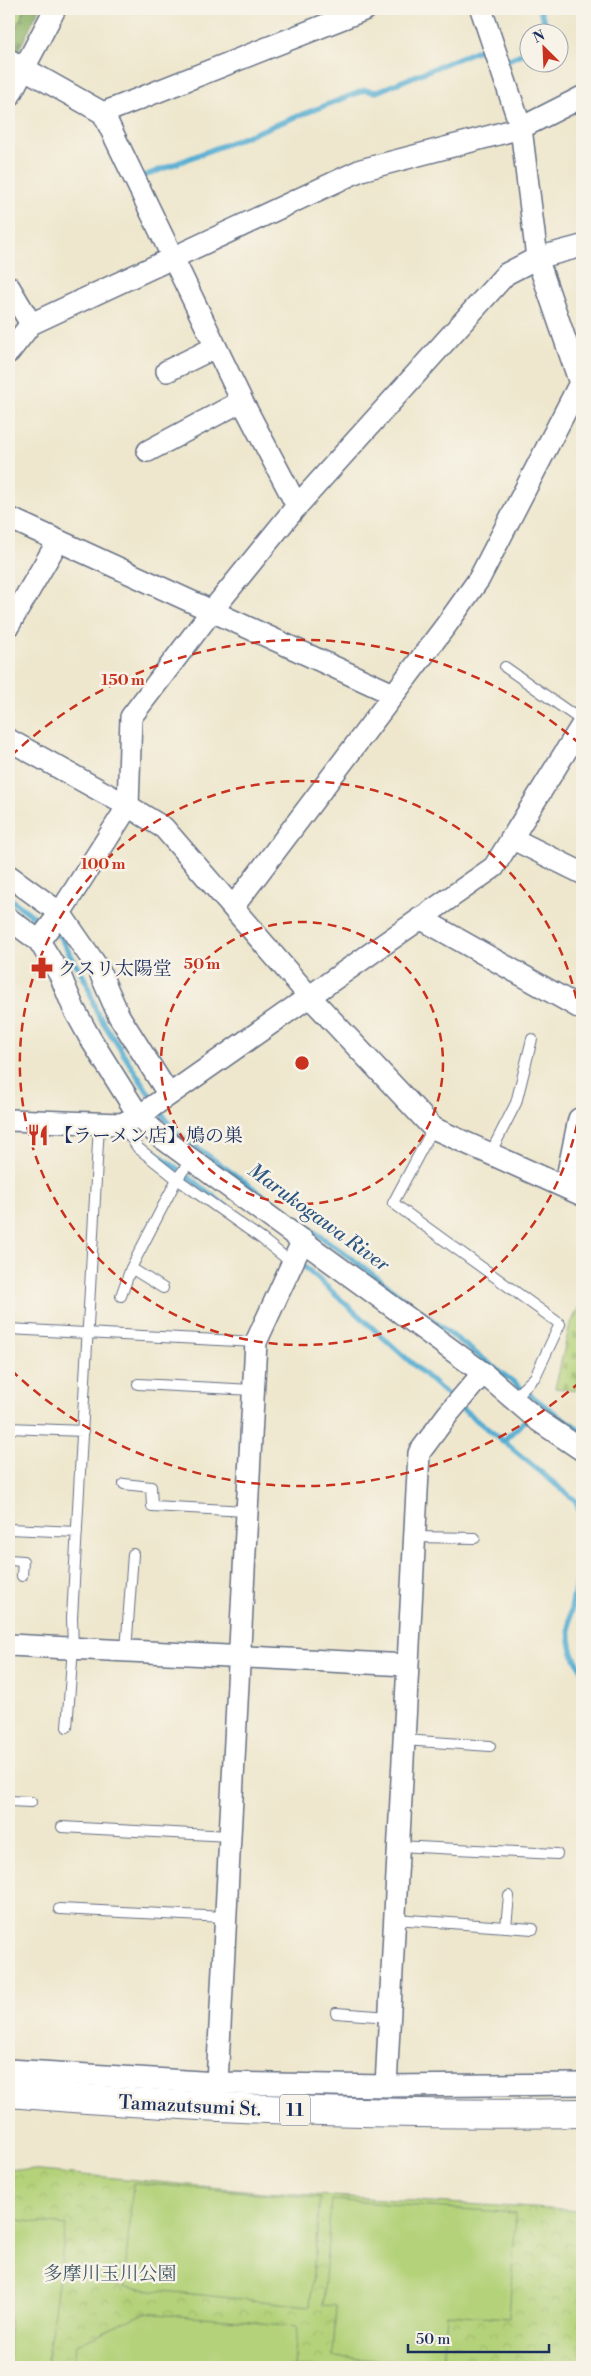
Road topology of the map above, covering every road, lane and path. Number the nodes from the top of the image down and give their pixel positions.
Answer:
1 (55, 9) edge
2 (366, 9) edge
3 (481, 9) edge
4 (16, 64) edge
5 (9, 97) edge
6 (582, 97) edge
7 (103, 114) junction
8 (521, 128) junction
9 (582, 246) edge
10 (536, 258) junction
11 (172, 259) junction
12 (9, 287) edge
13 (32, 324) junction
14 (216, 347) junction
15 (9, 352) edge
16 (167, 371) dead end
17 (581, 383) edge
18 (242, 401) junction
19 (148, 451) dead end
20 (297, 506) junction
21 (9, 518) edge
22 (58, 541) junction
23 (211, 612) junction
24 (9, 625) edge
25 (505, 667) dead end
26 (393, 694) junction
27 (582, 723) edge
28 (9, 740) edge
29 (128, 806) junction
30 (511, 838) junction
31 (582, 873) edge
32 (9, 876) edge
33 (233, 908) junction
34 (60, 913) junction
35 (420, 918) junction
36 (9, 919) edge
37 (39, 941) junction
38 (309, 996) junction
39 (582, 1010) edge
40 (532, 1039) dead end
41 (169, 1094) junction
42 (579, 1119) dead end
43 (9, 1120) edge
44 (130, 1120) junction
45 (99, 1124) junction
46 (433, 1128) junction
47 (490, 1154) junction
48 (183, 1170) junction
49 (574, 1191) edge
50 (298, 1250) junction
51 (131, 1268) junction
52 (163, 1288) dead end
53 (121, 1296) dead end
54 (9, 1329) edge
55 (88, 1333) junction
56 (256, 1342) junction
57 (483, 1373) junction
58 (138, 1384) dead end
59 (253, 1390) junction
60 (525, 1410) junction
61 (9, 1428) edge
62 (83, 1431) junction
63 (582, 1450) edge
64 (124, 1484) dead end
65 (247, 1511) junction
66 (9, 1529) edge
67 (77, 1532) junction
68 (414, 1537) junction
69 (475, 1538) dead end
70 (133, 1554) dead end
71 (9, 1560) edge
72 (22, 1576) dead end
73 (9, 1645) edge
74 (73, 1648) junction
75 (126, 1651) junction
76 (238, 1656) junction
77 (408, 1666) junction
78 (67, 1727) dead end
79 (404, 1740) junction
80 (490, 1746) dead end
81 (9, 1802) edge
82 (31, 1802) dead end
83 (62, 1827) dead end
84 (229, 1836) junction
85 (398, 1846) junction
86 (557, 1854) dead end
87 (509, 1896) dead end
88 (59, 1909) dead end
89 (225, 1917) junction
90 (395, 1919) junction
91 (506, 1927) junction
92 (533, 1929) dead end
93 (336, 2013) dead end
94 (390, 2017) junction
95 (9, 2070) edge
96 (216, 2084) junction
97 (582, 2084) edge
98 (386, 2086) junction
99 (9, 2093) edge
100 (582, 2113) edge

1 - 4 street
2 - 7 street
3 - 8 street
4 - 5 street
4 - 7 street
6 - 8 street
7 - 11 street
8 - 10 street
8 - 11 street
9 - 10 street
10 - 17 street
10 - 20 street
11 - 13 street
11 - 14 street
12 - 13 street
13 - 15 street
14 - 16 street
14 - 18 street
17 - 26 street
18 - 19 street
18 - 20 street
20 - 23 street
21 - 22 street
22 - 23 street
22 - 24 street
23 - 26 street
23 - 29 street
25 - 27 lane
26 - 33 street
27 - 30 street
28 - 29 street
29 - 33 street
29 - 34 street
30 - 31 street
30 - 35 street
32 - 34 street
33 - 38 street
34 - 37 street
34 - 41 street
35 - 38 street
35 - 39 street
36 - 37 street
37 - 44 street
38 - 41 street
38 - 46 street
40 - 47 lane
41 - 44 street
42 - 49 street
43 - 45 street
44 - 45 street
44 - 48 street
45 - 55 lane
46 - 47 street
46 - 60 lane
47 - 49 street
48 - 50 street
48 - 51 lane
50 - 56 street
50 - 57 street
51 - 52 lane
51 - 53 lane
54 - 55 lane
55 - 56 lane
55 - 62 lane
56 - 59 street
57 - 60 street
57 - 68 street
58 - 59 lane
59 - 65 street
60 - 63 street
61 - 62 lane
62 - 67 lane
64 - 65 lane
65 - 76 street
66 - 67 lane
67 - 74 lane
68 - 69 lane
68 - 77 street
70 - 75 lane
71 - 72 lane
73 - 74 street
74 - 75 street
74 - 78 lane
75 - 76 street
76 - 77 street
76 - 84 street
77 - 79 street
79 - 80 lane
79 - 85 street
81 - 82 lane
83 - 84 lane
84 - 89 street
85 - 86 lane
85 - 90 street
87 - 91 lane
88 - 89 lane
89 - 96 street
90 - 91 lane
90 - 94 street
91 - 92 lane
93 - 94 lane
94 - 98 street
95 - 96 street
96 - 98 street
97 - 98 street
99 - 100 main road, Tamazutsumi St. / 11

